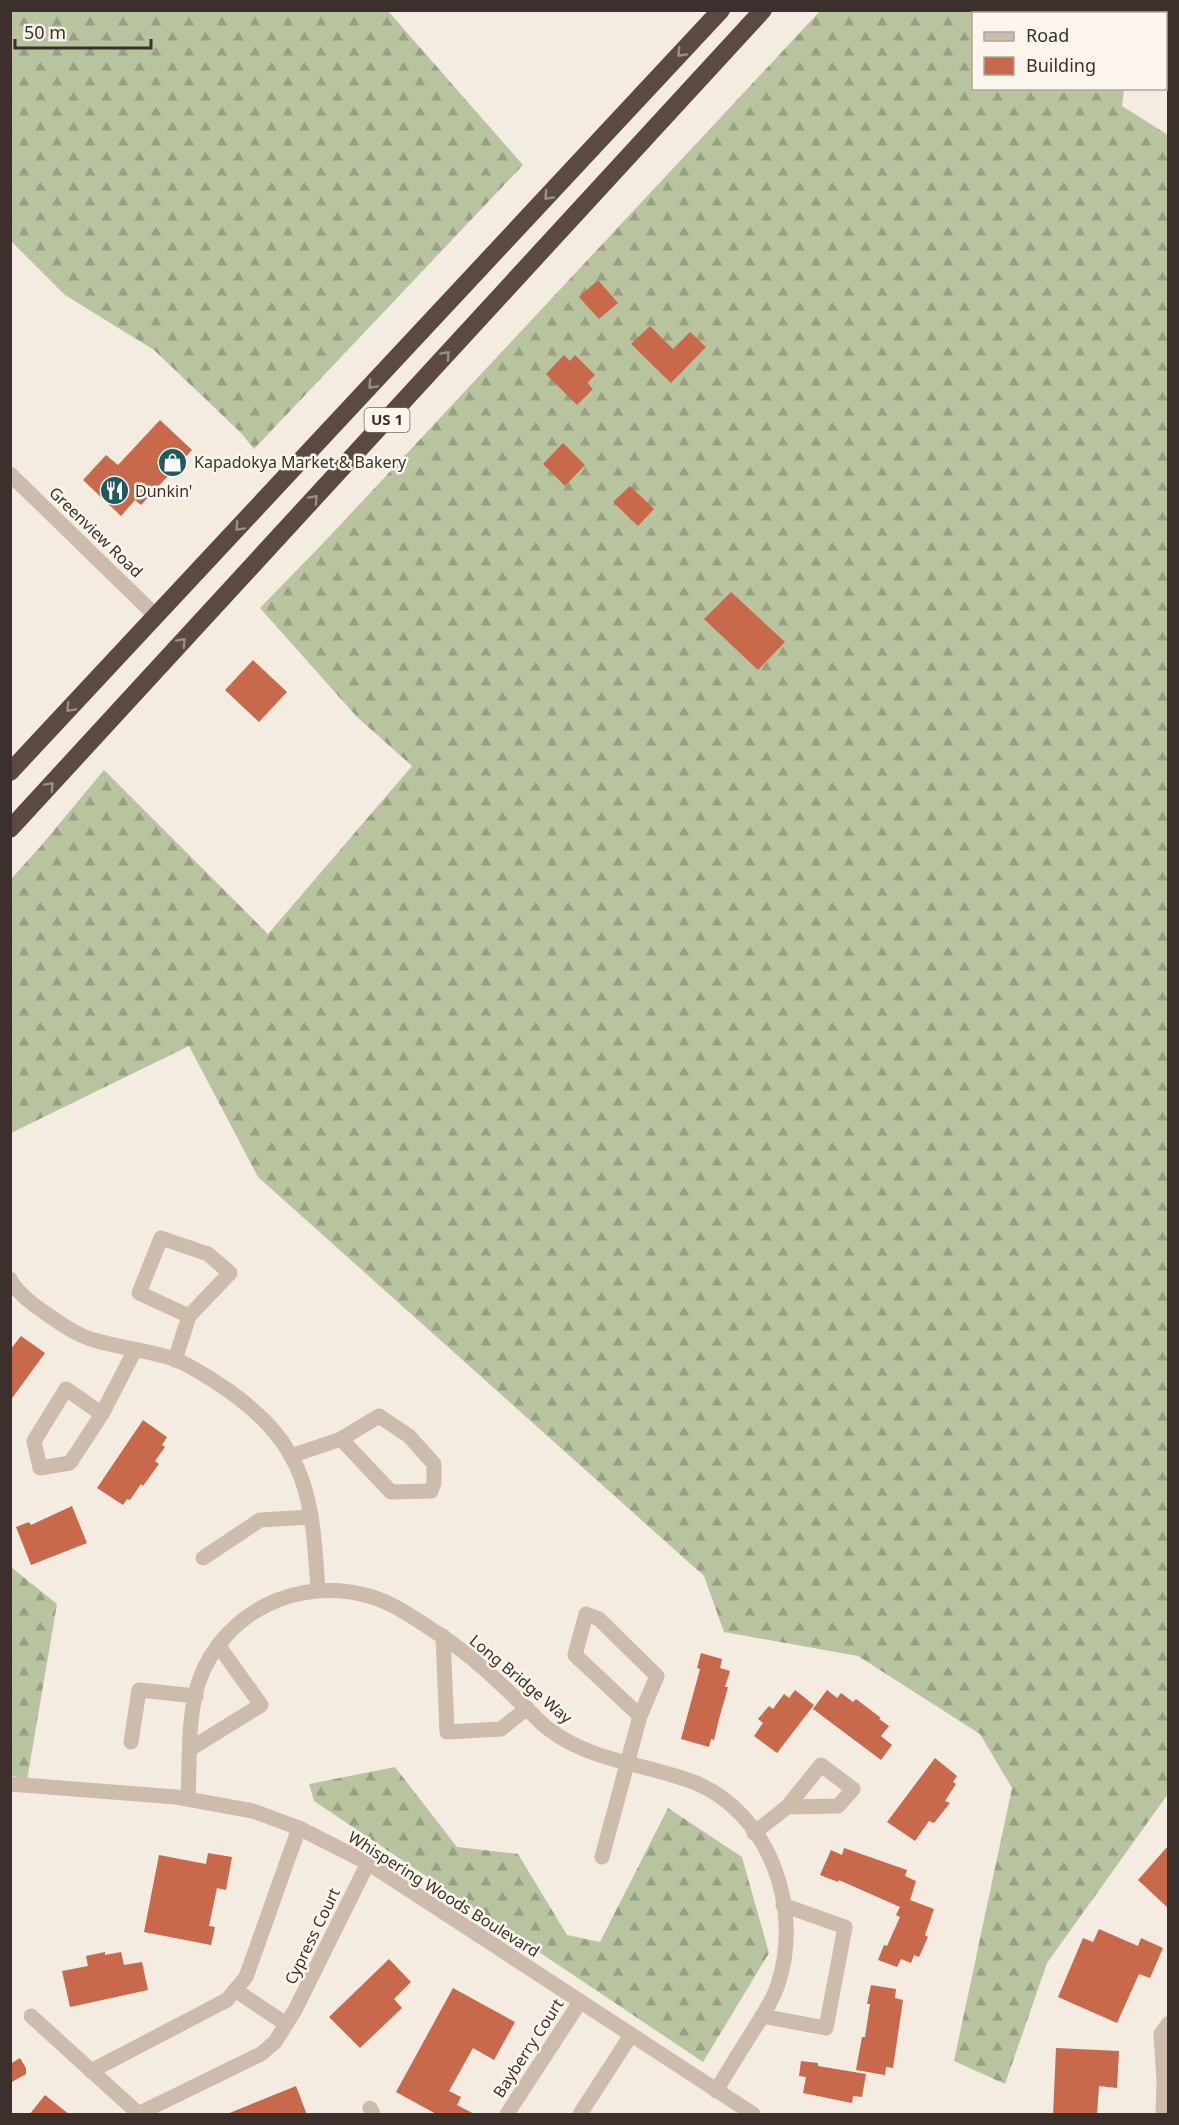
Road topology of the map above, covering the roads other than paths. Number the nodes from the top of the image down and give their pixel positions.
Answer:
1 (721, 10) edge
2 (763, 10) edge
3 (10, 474) edge
4 (156, 616) junction
5 (10, 772) edge
6 (10, 829) edge
7 (10, 1279) edge
8 (189, 1316) junction
9 (135, 1350) junction
10 (175, 1360) junction
11 (102, 1414) junction
12 (341, 1439) junction
13 (291, 1456) junction
14 (311, 1517) junction
15 (203, 1558) dead end
16 (318, 1590) junction
17 (443, 1636) junction
18 (218, 1645) junction
19 (195, 1695) junction
20 (527, 1708) junction
21 (640, 1716) junction
22 (131, 1742) dead end
23 (190, 1749) junction
24 (628, 1762) junction
25 (10, 1784) edge
26 (188, 1799) junction
27 (787, 1807) dead end
28 (299, 1828) junction
29 (754, 1833) junction
30 (602, 1857) dead end
31 (368, 1863) junction
32 (783, 1905) junction
33 (235, 1990) junction
34 (580, 2002) junction
35 (31, 2016) dead end
36 (762, 2016) junction
37 (286, 2024) junction
38 (1168, 2024) edge
39 (631, 2035) junction
40 (91, 2071) junction
41 (716, 2091) junction
42 (139, 2114) edge
43 (507, 2115) edge
44 (580, 2115) edge
45 (753, 2115) edge
46 (1163, 2115) edge

1 -> 4 highway, US 1
6 -> 2 highway, US 1
3 - 4 street, Greenview Road
4 -> 5 highway, US 1
7 - 9 street
8 - 8 street
8 - 10 street
9 - 10 street
9 - 11 street
10 - 13 street
11 - 11 street
12 - 12 street
12 - 13 street
13 - 14 street
14 - 15 street
14 - 16 street
16 - 17 street, Long Bridge Way
16 - 18 street, Long Bridge Way
17 - 20 street, Long Bridge Way
17 - 20 street
18 - 19 street, Long Bridge Way
18 - 23 street
19 - 22 street
19 - 23 street, Long Bridge Way
20 - 24 street, Long Bridge Way
21 - 21 street
21 - 24 street
23 - 26 street, Long Bridge Way
24 - 29 street, Long Bridge Way
24 - 30 street
25 - 26 street, Whispering Woods Boulevard
26 - 28 street, Whispering Woods Boulevard
27 - 29 street
28 - 31 street, Whispering Woods Boulevard
28 - 33 street
29 - 32 street, Long Bridge Way
31 - 34 street, Whispering Woods Boulevard
31 - 37 street, Cypress Court
32 - 36 street, Long Bridge Way
32 - 36 street
33 - 37 street
33 - 40 street
34 - 39 street, Whispering Woods Boulevard
34 - 43 street, Bayberry Court
35 - 40 street, Cypress Court
36 - 41 street, Long Bridge Way
37 - 42 street, Cypress Court
38 - 46 street
39 - 41 street, Whispering Woods Boulevard
39 - 44 street
40 - 42 street, Cypress Court
41 - 45 street, Whispering Woods Boulevard

